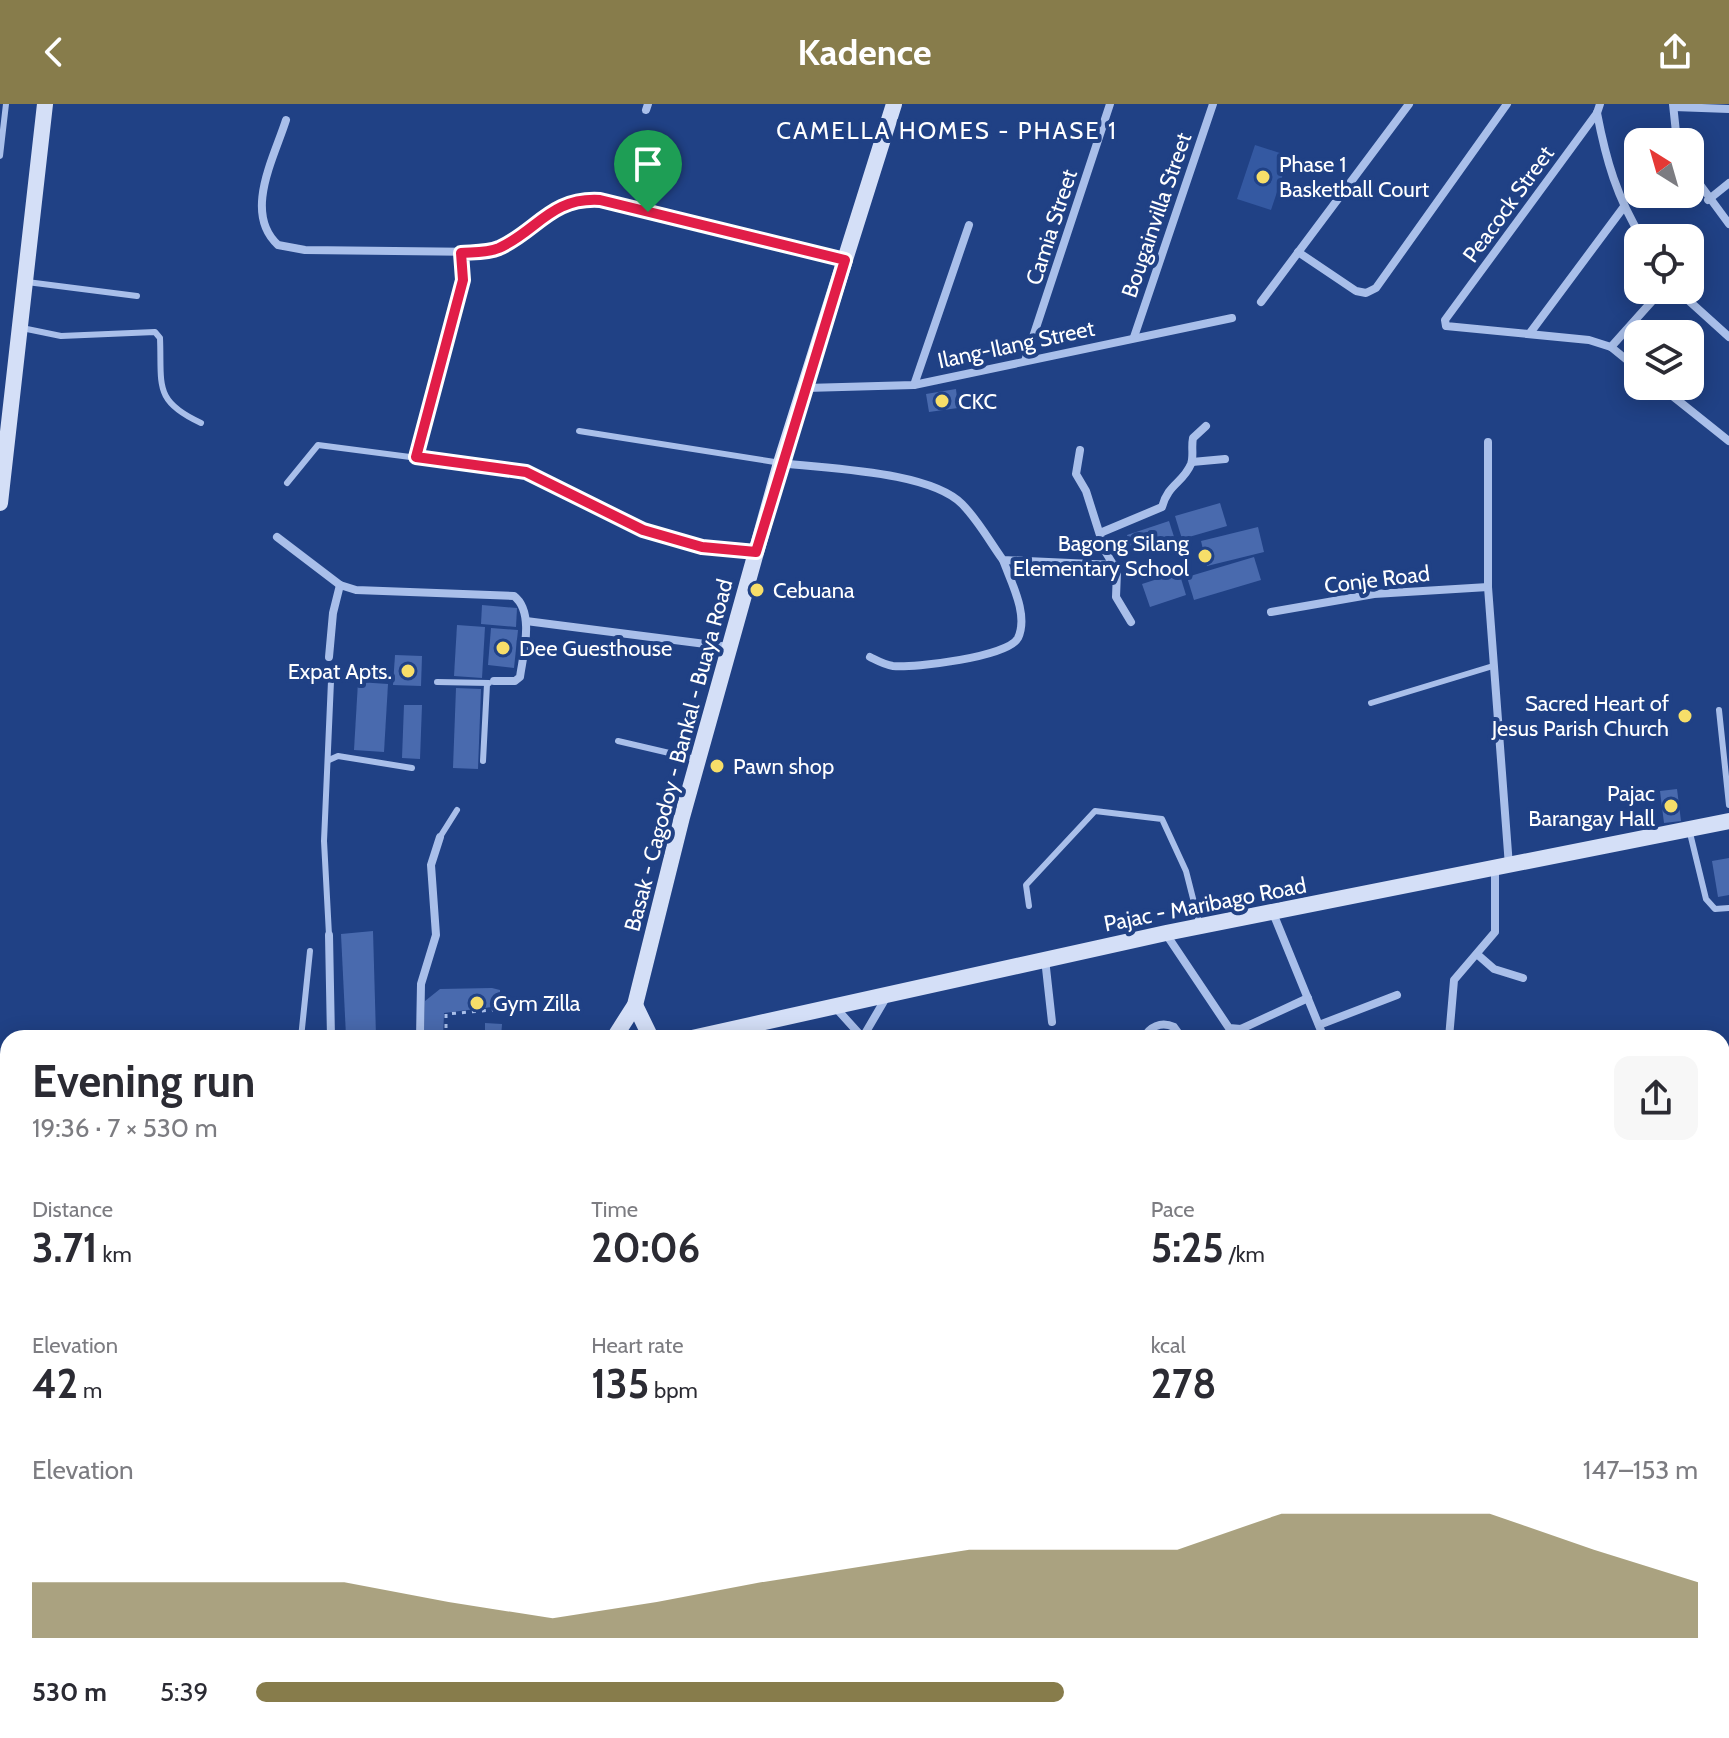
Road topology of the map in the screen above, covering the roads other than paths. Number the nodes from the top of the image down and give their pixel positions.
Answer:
1 (6, 104) edge
2 (45, 104) edge
3 (894, 104) edge
4 (1110, 104) edge
5 (1213, 104) edge
6 (1409, 104) edge
7 (1507, 104) edge
8 (1673, 106) edge
9 (1598, 109) edge
10 (1729, 109) edge
11 (286, 120) dead end
12 (1675, 128) edge
13 (0, 156) edge
14 (1729, 183) edge
15 (1704, 194) edge
16 (1708, 200) junction
17 (1623, 208) junction
18 (1633, 224) edge
19 (1729, 224) edge
20 (969, 225) dead end
21 (1298, 252) junction
22 (845, 260) junction
23 (23, 282) junction
24 (137, 296) dead end
25 (1261, 302) dead end
26 (1649, 304) edge
27 (1692, 304) edge
28 (1232, 318) dead end
29 (18, 327) junction
30 (1530, 333) junction
31 (1134, 337) junction
32 (1729, 337) edge
33 (1611, 347) junction
34 (1624, 358) edge
35 (1025, 361) junction
36 (914, 385) junction
37 (806, 388) junction
38 (1678, 400) edge
39 (201, 423) dead end
40 (1206, 426) dead end
41 (579, 431) dead end
42 (1729, 441) edge
43 (1488, 442) dead end
44 (1080, 450) dead end
45 (1225, 459) dead end
46 (1192, 462) junction
47 (781, 463) junction
48 (287, 483) dead end
49 (0, 503) edge
50 (1100, 533) junction
51 (277, 537) dead end
52 (756, 552) junction
53 (1003, 560) junction
54 (1114, 565) junction
55 (340, 585) junction
56 (1488, 587) junction
57 (1271, 612) dead end
58 (526, 621) junction
59 (1131, 622) dead end
60 (729, 647) junction
61 (329, 657) dead end
62 (870, 657) dead end
63 (1493, 666) junction
64 (331, 681) dead end
65 (437, 682) dead end
66 (491, 683) junction
67 (1371, 703) dead end
68 (1719, 710) dead end
69 (618, 741) dead end
70 (329, 760) junction
71 (698, 760) junction
72 (483, 761) dead end
73 (412, 768) dead end
74 (1729, 805) edge
75 (457, 810) dead end
76 (1729, 821) edge
77 (1689, 829) junction
78 (440, 837) joint
79 (1502, 868) junction
80 (1029, 906) dead end
81 (1729, 908) edge
82 (1273, 913) junction
83 (1200, 927) junction
84 (1166, 933) junction
85 (329, 935) joint
86 (310, 951) dead end
87 (1478, 955) junction
88 (1045, 959) junction
89 (1523, 978) dead end
90 (889, 992) junction
91 (1397, 995) dead end
92 (1308, 998) junction
93 (635, 1005) junction
94 (835, 1007) junction
95 (1052, 1022) dead end
96 (1319, 1025) junction
97 (302, 1030) edge
98 (331, 1030) edge
99 (420, 1030) edge
100 (619, 1030) edge
101 (647, 1030) edge
102 (729, 1030) edge
103 (856, 1030) edge
104 (867, 1030) edge
105 (1149, 1030) edge
106 (1176, 1030) edge
107 (1321, 1030) edge
108 (1449, 1030) edge

1 - 13 lane
2 - 23 street
3 - 22 street, Basak - Cagodoy - Bankal - Buaya Road
4 - 35 street, Camia Street
5 - 31 street, Bougainvilla Street
6 - 21 street
7 - 21 street
8 - 10 street
8 - 12 street
9 - 17 street
9 - 30 street, Peacock Street
11 - 22 street
14 - 16 street
15 - 16 street
16 - 19 street
17 - 18 street
17 - 30 street
20 - 36 street
21 - 25 street
22 - 37 street, Basak - Cagodoy - Bankal - Buaya Road
23 - 24 lane
23 - 29 street
26 - 33 street
27 - 32 street
28 - 31 street, Ilang-Ilang Street
29 - 39 lane
29 - 49 street
30 - 33 street
31 - 35 street, Ilang-Ilang Street
33 - 34 street
35 - 36 street, Ilang-Ilang Street
36 - 37 street, Ilang-Ilang Street
37 - 47 street, Basak - Cagodoy - Bankal - Buaya Road
38 - 42 street
40 - 46 street
41 - 47 lane
43 - 56 street
44 - 50 street
45 - 46 street
46 - 50 street
47 - 52 street, Basak - Cagodoy - Bankal - Buaya Road
47 - 53 street
48 - 52 lane
50 - 54 street
51 - 55 street
52 - 60 street, Basak - Cagodoy - Bankal - Buaya Road
53 - 54 street
53 - 62 street
54 - 59 street
55 - 58 street
55 - 61 street
56 - 57 street, Conje Road
56 - 63 street
58 - 60 street
58 - 66 street
60 - 71 street, Basak - Cagodoy - Bankal - Buaya Road
63 - 67 lane
63 - 79 street
64 - 70 lane
65 - 66 lane
66 - 72 lane
68 - 74 lane
69 - 71 lane
70 - 73 lane
70 - 85 lane
71 - 93 street, Basak - Cagodoy - Bankal - Buaya Road
75 - 78 lane
76 - 77 street, Pajac - Maribago Road
77 - 79 street, Pajac - Maribago Road
77 - 81 lane
78 - 99 street
79 - 82 street, Pajac - Maribago Road
79 - 87 street
80 - 83 lane
82 - 83 street, Pajac - Maribago Road
82 - 92 street
83 - 84 street, Pajac - Maribago Road
84 - 88 street, Pajac - Maribago Road
84 - 92 street
85 - 98 street
86 - 97 lane
87 - 89 street
87 - 108 street
88 - 90 street, Pajac - Maribago Road
88 - 95 street
90 - 94 street, Pajac - Maribago Road
90 - 104 street
91 - 96 street
92 - 96 street
93 - 100 street, Basak - Cagodoy - Bankal - Buaya Road
93 - 101 street
94 - 102 street, Pajac - Maribago Road
94 - 103 street
96 - 107 street
105 - 106 street

